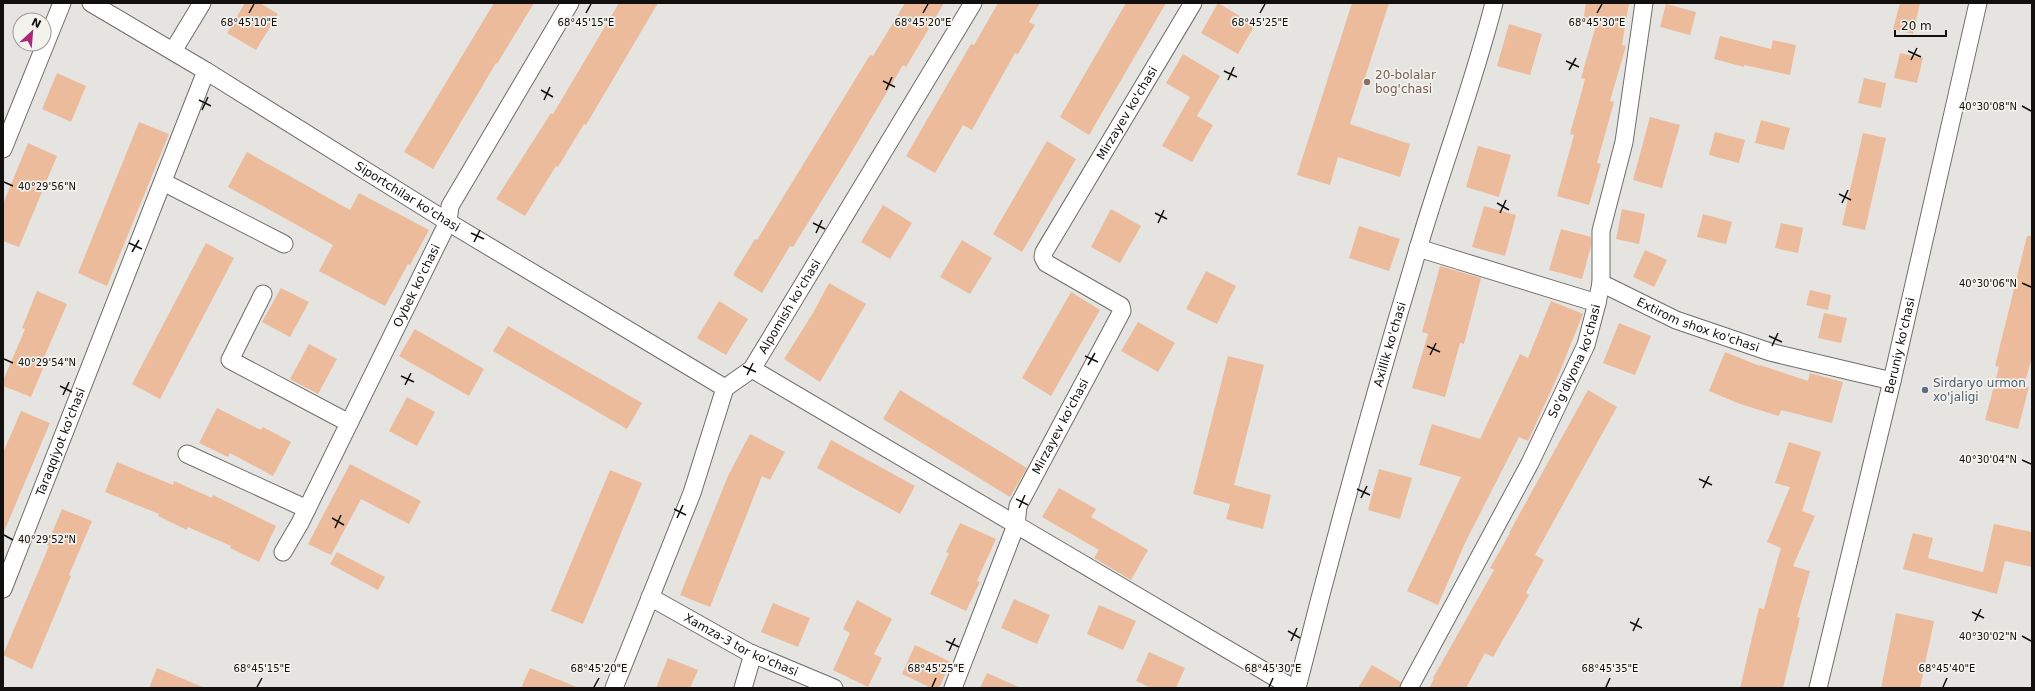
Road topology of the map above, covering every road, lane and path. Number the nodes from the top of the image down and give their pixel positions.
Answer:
1 (62, 3) edge
2 (91, 3) edge
3 (202, 3) edge
4 (570, 3) edge
5 (973, 3) edge
6 (1193, 3) edge
7 (1494, 3) edge
8 (1644, 3) edge
9 (1978, 3) edge
10 (173, 51) junction
11 (206, 71) junction
12 (3, 149) edge
13 (163, 182) junction
14 (448, 222) junction
15 (284, 244) dead end
16 (1418, 248) junction
17 (1601, 283) junction
18 (263, 294) dead end
19 (1597, 303) junction
20 (752, 369) junction
21 (1892, 381) junction
22 (725, 388) junction
23 (349, 423) junction
24 (187, 454) dead end
25 (307, 509) junction
26 (1016, 525) junction
27 (283, 552) dead end
28 (3, 589) edge
29 (650, 597) junction
30 (753, 654) junction
31 (614, 688) edge
32 (743, 688) edge
33 (834, 688) edge
34 (953, 688) edge
35 (1293, 688) edge
36 (1296, 688) edge
37 (1409, 688) edge
38 (1818, 688) edge

1 - 12 street
2 - 10 street, Siportchilar ko'chasi
3 - 10 street
4 - 14 street, Oybek ko'chasi
5 - 20 street, Alpomish ko'chasi
6 - 26 street, Mirzayev ko'chasi
7 - 16 street, Axillik ko'chasi
8 - 17 street, So'g'diyona ko'chasi
9 - 21 street, Beruniy ko'chasi
10 - 11 street, Siportchilar ko'chasi
11 - 13 street, Taraqqiyot ko'chasi
11 - 14 street, Siportchilar ko'chasi
13 - 15 street
13 - 28 street, Taraqqiyot ko'chasi
14 - 22 street, Siportchilar ko'chasi
14 - 23 street, Oybek ko'chasi
16 - 19 street
16 - 36 street, Axillik ko'chasi
17 - 19 street, So'g'diyona ko'chasi
17 - 21 street, Extirom shox ko'chasi
18 - 23 street
19 - 37 street, So'g'diyona ko'chasi
20 - 22 street, Alpomish ko'chasi
20 - 26 street
21 - 38 street, Beruniy ko'chasi
22 - 29 street
23 - 25 street, Oybek ko'chasi
24 - 25 street
25 - 27 street, Oybek ko'chasi
26 - 34 street, Mirzayev ko'chasi
26 - 35 street
29 - 30 street, Xamza-3 tor ko'chasi
29 - 31 street
30 - 32 street
30 - 33 street, Xamza-3 tor ko'chasi

